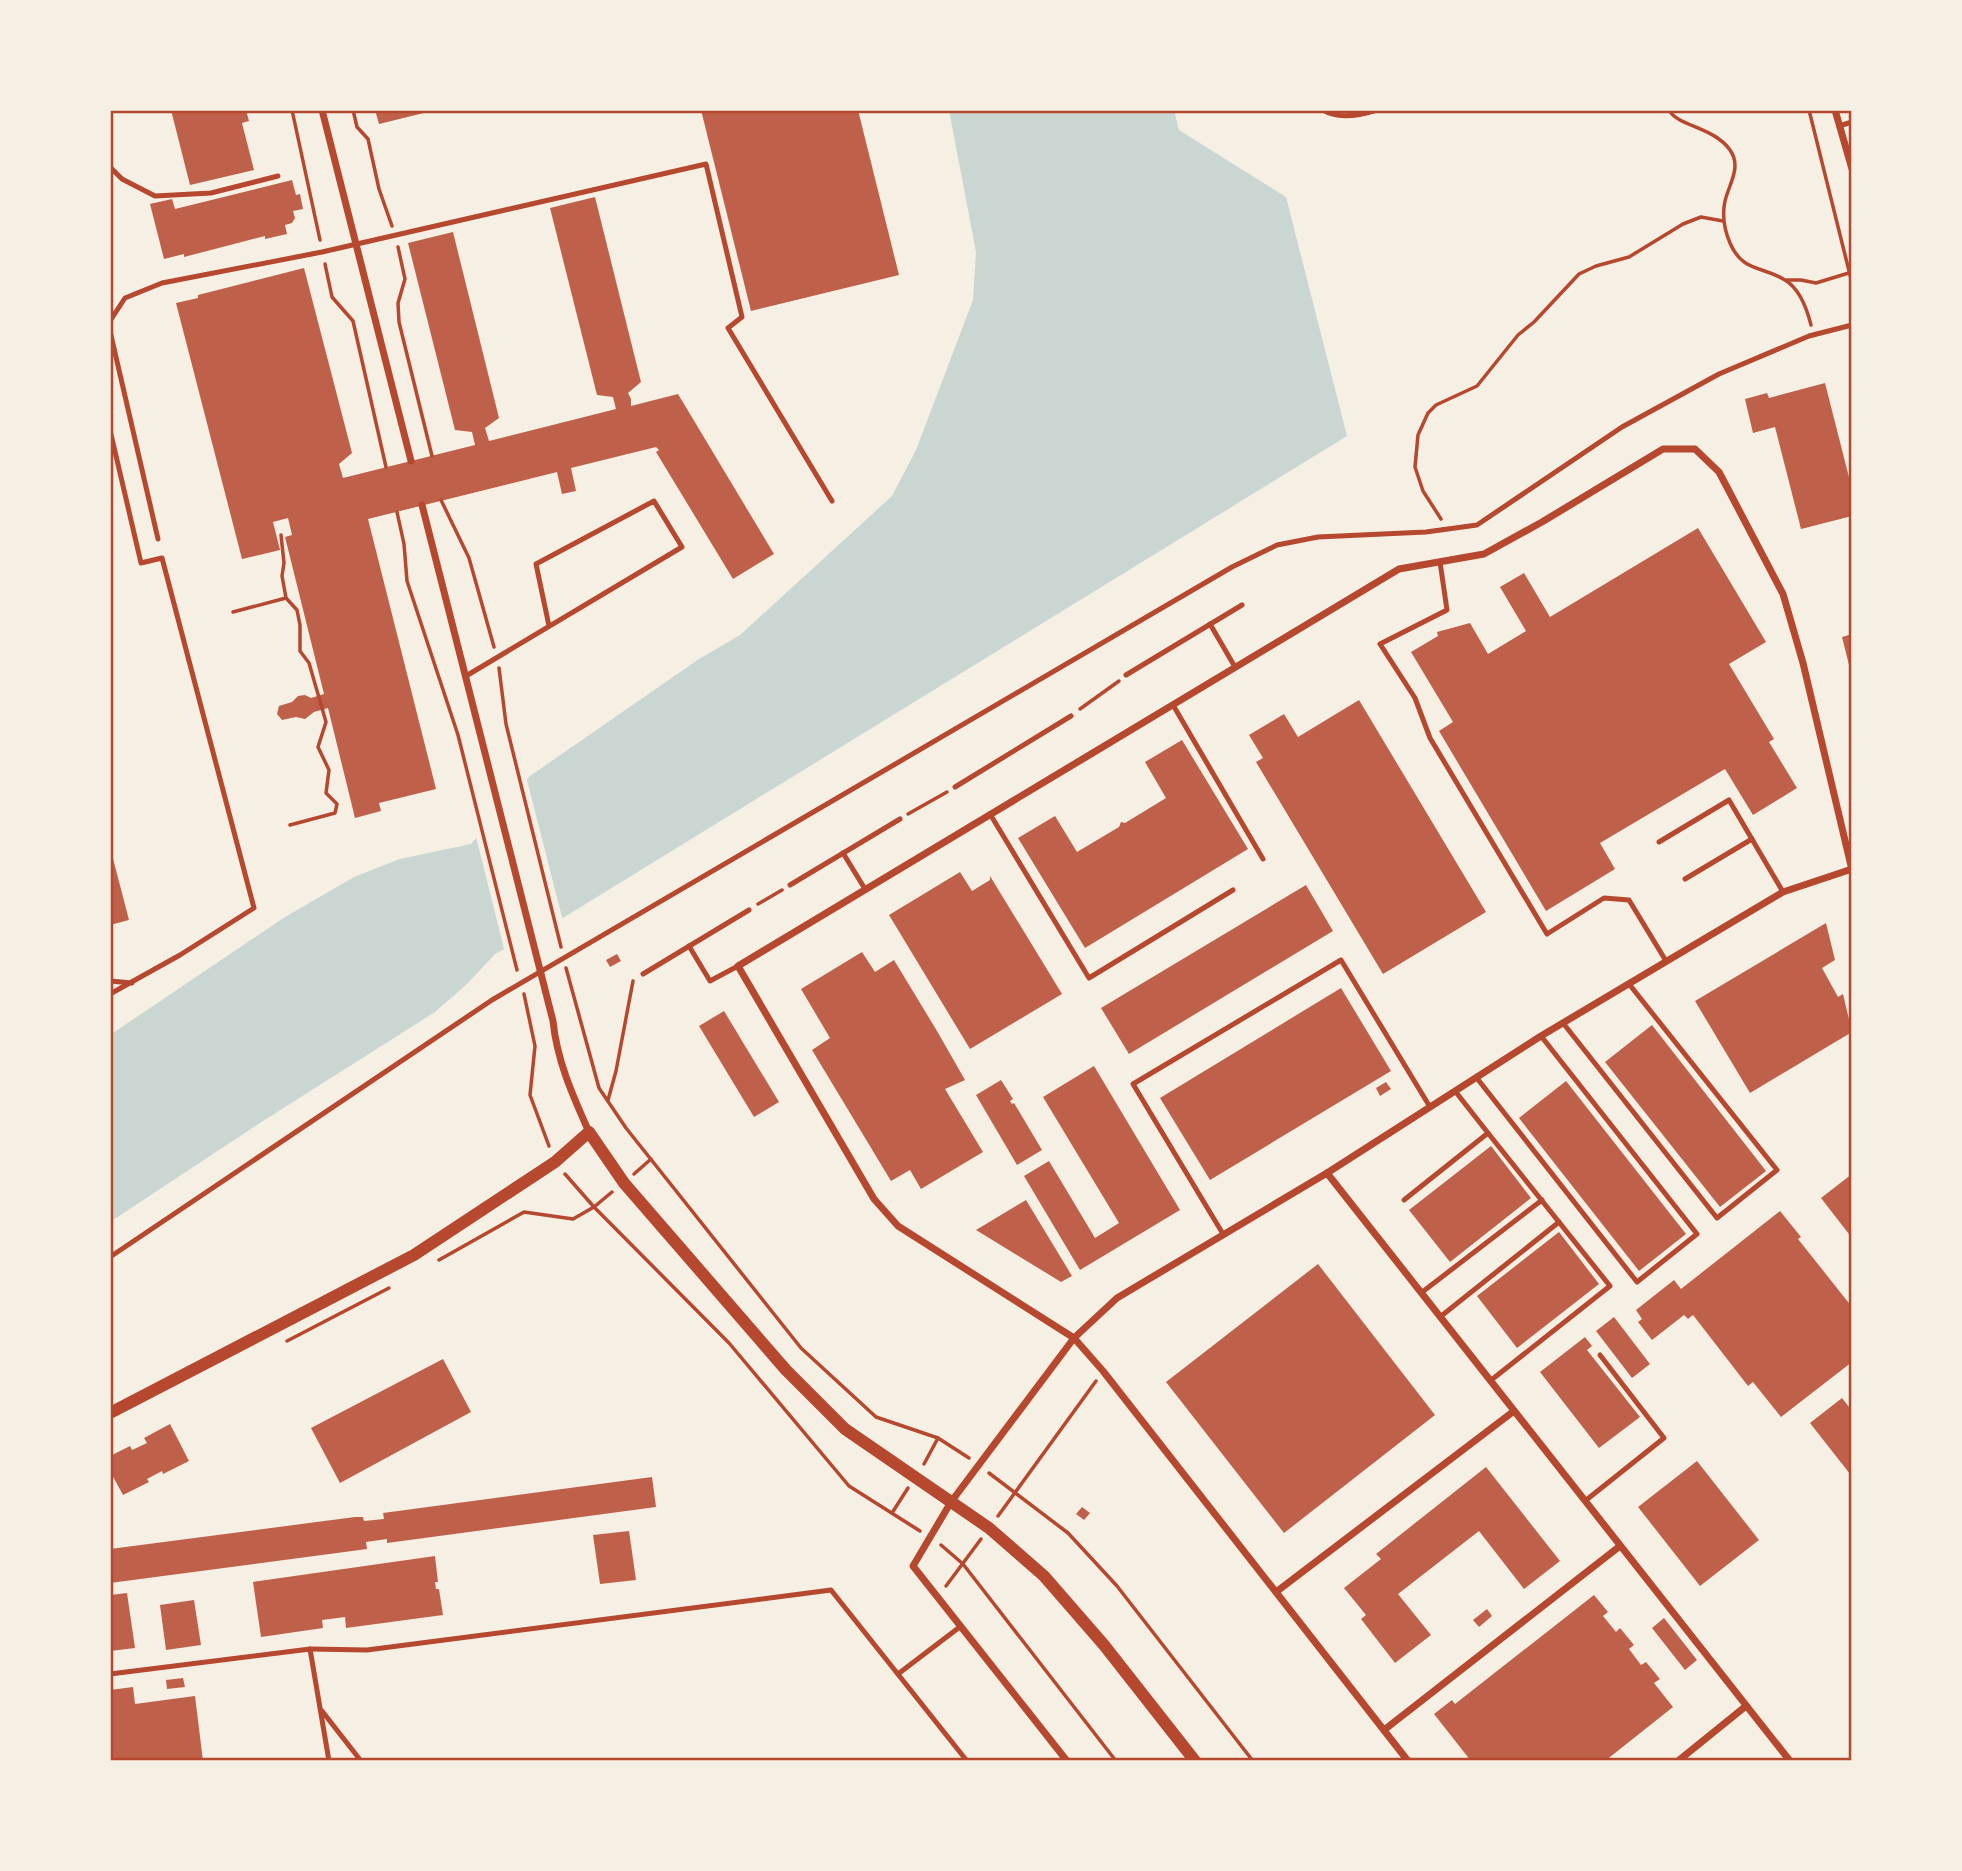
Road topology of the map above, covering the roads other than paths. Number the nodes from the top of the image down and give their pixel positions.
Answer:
1 (322, 110) edge
2 (1323, 110) edge
3 (1377, 110) edge
4 (1835, 110) edge
5 (1852, 122) edge
6 (1839, 126) junction
7 (110, 167) edge
8 (1852, 169) edge
9 (278, 176) dead end
10 (354, 243) junction
11 (110, 321) edge
12 (1852, 325) edge
13 (110, 331) edge
14 (110, 430) edge
15 (411, 461) dead end
16 (832, 501) dead end
17 (422, 505) dead end
18 (158, 539) dead end
19 (1440, 562) junction
20 (1242, 605) dead end
21 (1210, 624) junction
22 (549, 626) junction
23 (1235, 667) junction
24 (1126, 675) road end
25 (466, 676) junction
26 (1173, 705) junction
27 (1071, 716) road end
28 (955, 787) road end
29 (990, 814) junction
30 (900, 819) road end
31 (1752, 839) junction
32 (1659, 842) dead end
33 (1849, 850) edge
34 (843, 853) junction
35 (1263, 859) dead end
36 (1852, 870) edge
37 (1685, 879) dead end
38 (790, 885) road end
39 (865, 889) junction
40 (1233, 890) dead end
41 (1783, 892) junction
42 (749, 910) road end
43 (689, 946) junction
44 (1667, 961) junction
45 (738, 966) junction
46 (643, 974) road end
47 (110, 981) edge
48 (132, 983) junction
49 (1629, 984) junction
50 (110, 994) edge
51 (1563, 1023) junction
52 (1541, 1036) junction
53 (1476, 1077) junction
54 (1455, 1091) junction
55 (1430, 1107) junction
56 (589, 1132) junction
57 (1489, 1133) junction
58 (1326, 1173) junction
59 (1404, 1200) dead end
60 (1542, 1200) junction
61 (1559, 1222) junction
62 (1223, 1234) junction
63 (110, 1257) edge
64 (1421, 1293) junction
65 (1440, 1317) junction
66 (1074, 1338) junction
67 (1600, 1355) dead end
68 (1490, 1381) junction
69 (1514, 1411) junction
70 (110, 1413) edge
71 (1585, 1501) junction
72 (951, 1502) junction
73 (1620, 1546) junction
74 (1276, 1592) junction
75 (961, 1626) junction
76 (310, 1649) junction
77 (110, 1674) edge
78 (898, 1674) junction
79 (1746, 1706) junction
80 (322, 1711) junction
81 (1384, 1730) junction
82 (329, 1761) edge
83 (361, 1761) edge
84 (967, 1761) edge
85 (1067, 1761) edge
86 (1195, 1761) edge
87 (1408, 1761) edge
88 (1678, 1761) edge
89 (1790, 1761) edge

1 - 10 street
2 - 3 lane
4 - 6 street
5 - 6 lane
6 - 8 street
7 - 9 lane
10 - 11 lane
10 - 15 street
10 - 16 lane
12 - 63 lane
13 - 18 lane
14 - 48 lane
17 - 25 street
19 - 23 street
19 - 33 street
19 - 44 lane
20 - 21 lane
21 - 23 lane
21 - 24 lane
22 - 22 lane
22 - 25 lane
23 - 26 street
25 - 56 street
26 - 29 street
26 - 35 lane
27 - 28 lane
29 - 39 street
29 - 40 lane
30 - 34 lane
31 - 32 lane
31 - 37 lane
31 - 41 lane
33 - 36 street
34 - 38 lane
34 - 39 lane
36 - 41 street
39 - 45 street
41 - 44 street
42 - 43 lane
43 - 45 lane
43 - 46 lane
44 - 49 street
45 - 66 street
47 - 48 lane
48 - 50 lane
49 - 51 street
49 - 51 lane
51 - 52 street
52 - 53 street
52 - 53 lane
53 - 54 street
54 - 55 street
54 - 57 lane
55 - 58 street
55 - 62 lane
56 - 70 street
56 - 72 street
57 - 59 lane
57 - 60 lane
58 - 62 street
58 - 64 street
60 - 61 lane
60 - 64 lane
61 - 65 lane
61 - 68 lane
62 - 66 street
64 - 65 street
65 - 68 street
66 - 72 street
66 - 74 street
67 - 71 lane
68 - 69 street
69 - 71 street
69 - 74 street
71 - 73 street
72 - 75 street
72 - 86 street
73 - 79 street
73 - 81 street
74 - 81 street
75 - 78 lane
75 - 85 street
76 - 77 lane
76 - 78 lane
76 - 80 lane
78 - 84 lane
79 - 88 street
79 - 89 street
80 - 82 lane
80 - 83 lane
81 - 87 street

